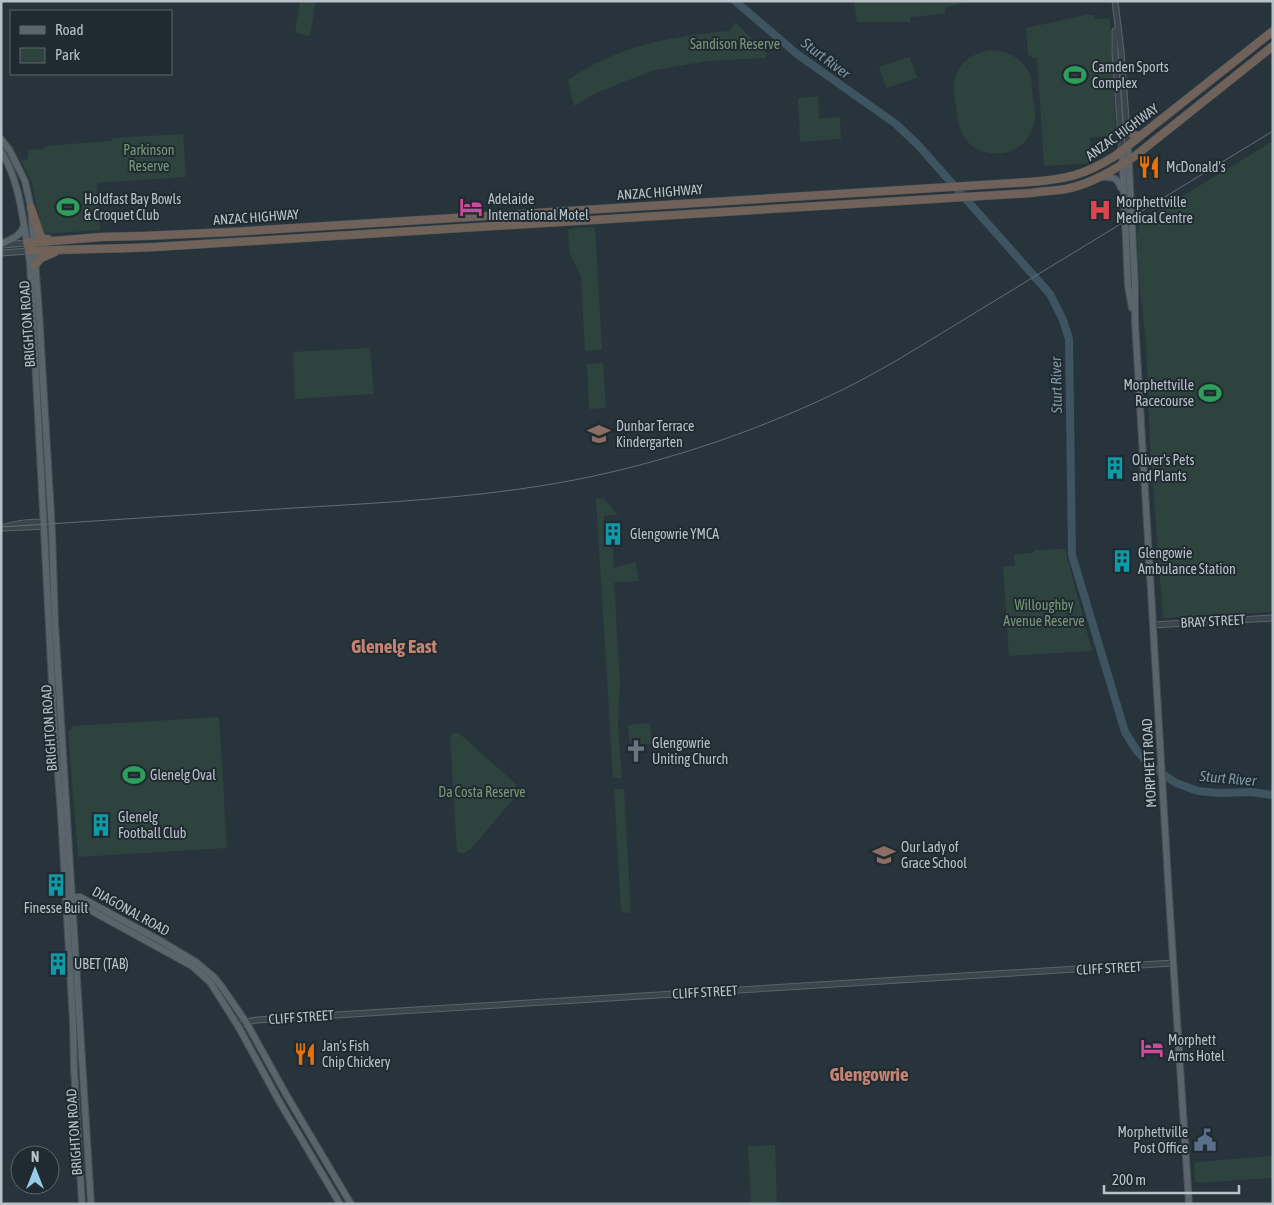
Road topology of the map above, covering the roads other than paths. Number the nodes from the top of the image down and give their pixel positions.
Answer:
1 (1115, 1) edge
2 (1116, 13) junction
3 (1273, 31) edge
4 (1259, 42) junction
5 (1273, 45) edge
6 (1126, 126) junction
7 (1139, 137) junction
8 (1, 139) edge
9 (1125, 148) junction
10 (1, 151) edge
11 (1126, 162) junction
12 (1102, 177) junction
13 (1030, 182) junction
14 (860, 192) junction
15 (1031, 192) junction
16 (829, 194) junction
17 (1124, 196) junction
18 (866, 202) junction
19 (684, 203) junction
20 (856, 203) junction
21 (671, 204) junction
22 (31, 208) junction
23 (691, 214) junction
24 (680, 215) junction
25 (410, 220) junction
26 (395, 221) junction
27 (24, 225) junction
28 (244, 230) junction
29 (412, 231) junction
30 (231, 232) junction
31 (403, 232) junction
32 (144, 236) junction
33 (159, 236) junction
34 (57, 240) junction
35 (246, 241) junction
36 (30, 242) junction
37 (236, 242) junction
38 (1, 245) edge
39 (162, 246) junction
40 (152, 247) junction
41 (64, 249) junction
42 (31, 251) junction
43 (1, 253) edge
44 (35, 265) junction
45 (1135, 321) junction
46 (43, 390) junction
47 (37, 399) junction
48 (44, 524) junction
49 (51, 524) junction
50 (1, 528) edge
51 (1273, 618) edge
52 (1153, 624) junction
53 (63, 800) junction
54 (71, 899) junction
55 (92, 911) junction
56 (74, 921) junction
57 (1173, 963) junction
58 (259, 1020) junction
59 (246, 1022) junction
60 (238, 1026) junction
61 (250, 1031) junction
62 (82, 1204) edge
63 (91, 1204) edge
64 (340, 1204) edge
65 (351, 1204) edge
66 (1189, 1204) edge

1 - 2 street, MORPHETT ROAD
2 - 6 street, MORPHETT ROAD
2 - 9 street, MORPHETT ROAD
3 - 4 highway, ANZAC HIGHWAY
4 - 5 highway
4 - 7 highway, ANZAC HIGHWAY
5 - 11 highway, ANZAC HIGHWAY
6 - 7 highway
6 - 9 street, MORPHETT ROAD
7 - 9 highway, ANZAC HIGHWAY
8 - 22 main road
9 - 11 main road, MORPHETT ROAD
9 - 13 highway, ANZAC HIGHWAY
10 - 27 main road
11 - 12 highway, ANZAC HIGHWAY
11 - 17 main road, MORPHETT ROAD
11 - 45 main road, MORPHETT ROAD
12 - 15 highway, ANZAC HIGHWAY
12 - 17 main road
13 - 14 highway, ANZAC HIGHWAY
13 - 15 highway
14 - 16 highway, ANZAC HIGHWAY
14 - 18 highway
15 - 18 highway, ANZAC HIGHWAY
16 - 19 highway, ANZAC HIGHWAY
16 - 20 highway
17 - 45 main road, MORPHETT ROAD
18 - 20 highway, ANZAC HIGHWAY
19 - 21 highway, ANZAC HIGHWAY
19 - 23 highway
20 - 23 highway, ANZAC HIGHWAY
21 - 24 highway
21 - 25 highway, ANZAC HIGHWAY
22 - 34 highway
22 - 36 main road
23 - 24 highway, ANZAC HIGHWAY
24 - 29 highway, ANZAC HIGHWAY
25 - 26 highway, ANZAC HIGHWAY
25 - 29 highway
26 - 28 highway, ANZAC HIGHWAY
26 - 31 highway
27 - 36 main road
27 - 38 main road
28 - 30 highway, ANZAC HIGHWAY
28 - 35 highway
29 - 31 highway, ANZAC HIGHWAY
30 - 33 highway, ANZAC HIGHWAY
30 - 37 highway
31 - 35 highway, ANZAC HIGHWAY
32 - 33 highway, ANZAC HIGHWAY
32 - 34 highway, ANZAC HIGHWAY
32 - 40 highway
33 - 39 highway
34 - 36 highway, ANZAC HIGHWAY
35 - 37 highway, ANZAC HIGHWAY
36 - 38 street, ANZAC HIGHWAY
36 - 42 main road
37 - 39 highway, ANZAC HIGHWAY
39 - 40 highway, ANZAC HIGHWAY
40 - 41 highway, ANZAC HIGHWAY
41 - 42 highway, ANZAC HIGHWAY
41 - 44 highway
42 - 43 street, ANZAC HIGHWAY
42 - 44 main road, BRIGHTON ROAD
42 - 47 main road, BRIGHTON ROAD
44 - 46 main road, BRIGHTON ROAD
45 - 52 main road, MORPHETT ROAD
46 - 47 main road
46 - 49 main road, BRIGHTON ROAD
47 - 48 main road, BRIGHTON ROAD
48 - 49 street
48 - 50 street
48 - 53 main road, BRIGHTON ROAD
49 - 53 main road, BRIGHTON ROAD
51 - 52 street, BRAY STREET
52 - 57 main road, MORPHETT ROAD
53 - 54 main road, BRIGHTON ROAD
54 - 55 main road, DIAGONAL ROAD
54 - 56 main road, BRIGHTON ROAD
54 - 59 main road, DIAGONAL ROAD
54 - 62 main road, BRIGHTON ROAD
55 - 56 main road
55 - 60 main road, DIAGONAL ROAD
56 - 63 main road, BRIGHTON ROAD
57 - 58 street, CLIFF STREET
57 - 66 main road, MORPHETT ROAD
58 - 59 street, CLIFF STREET
58 - 61 street
59 - 60 street, CLIFF STREET
59 - 61 main road, DIAGONAL ROAD
60 - 64 main road, DIAGONAL ROAD
61 - 65 main road, DIAGONAL ROAD

